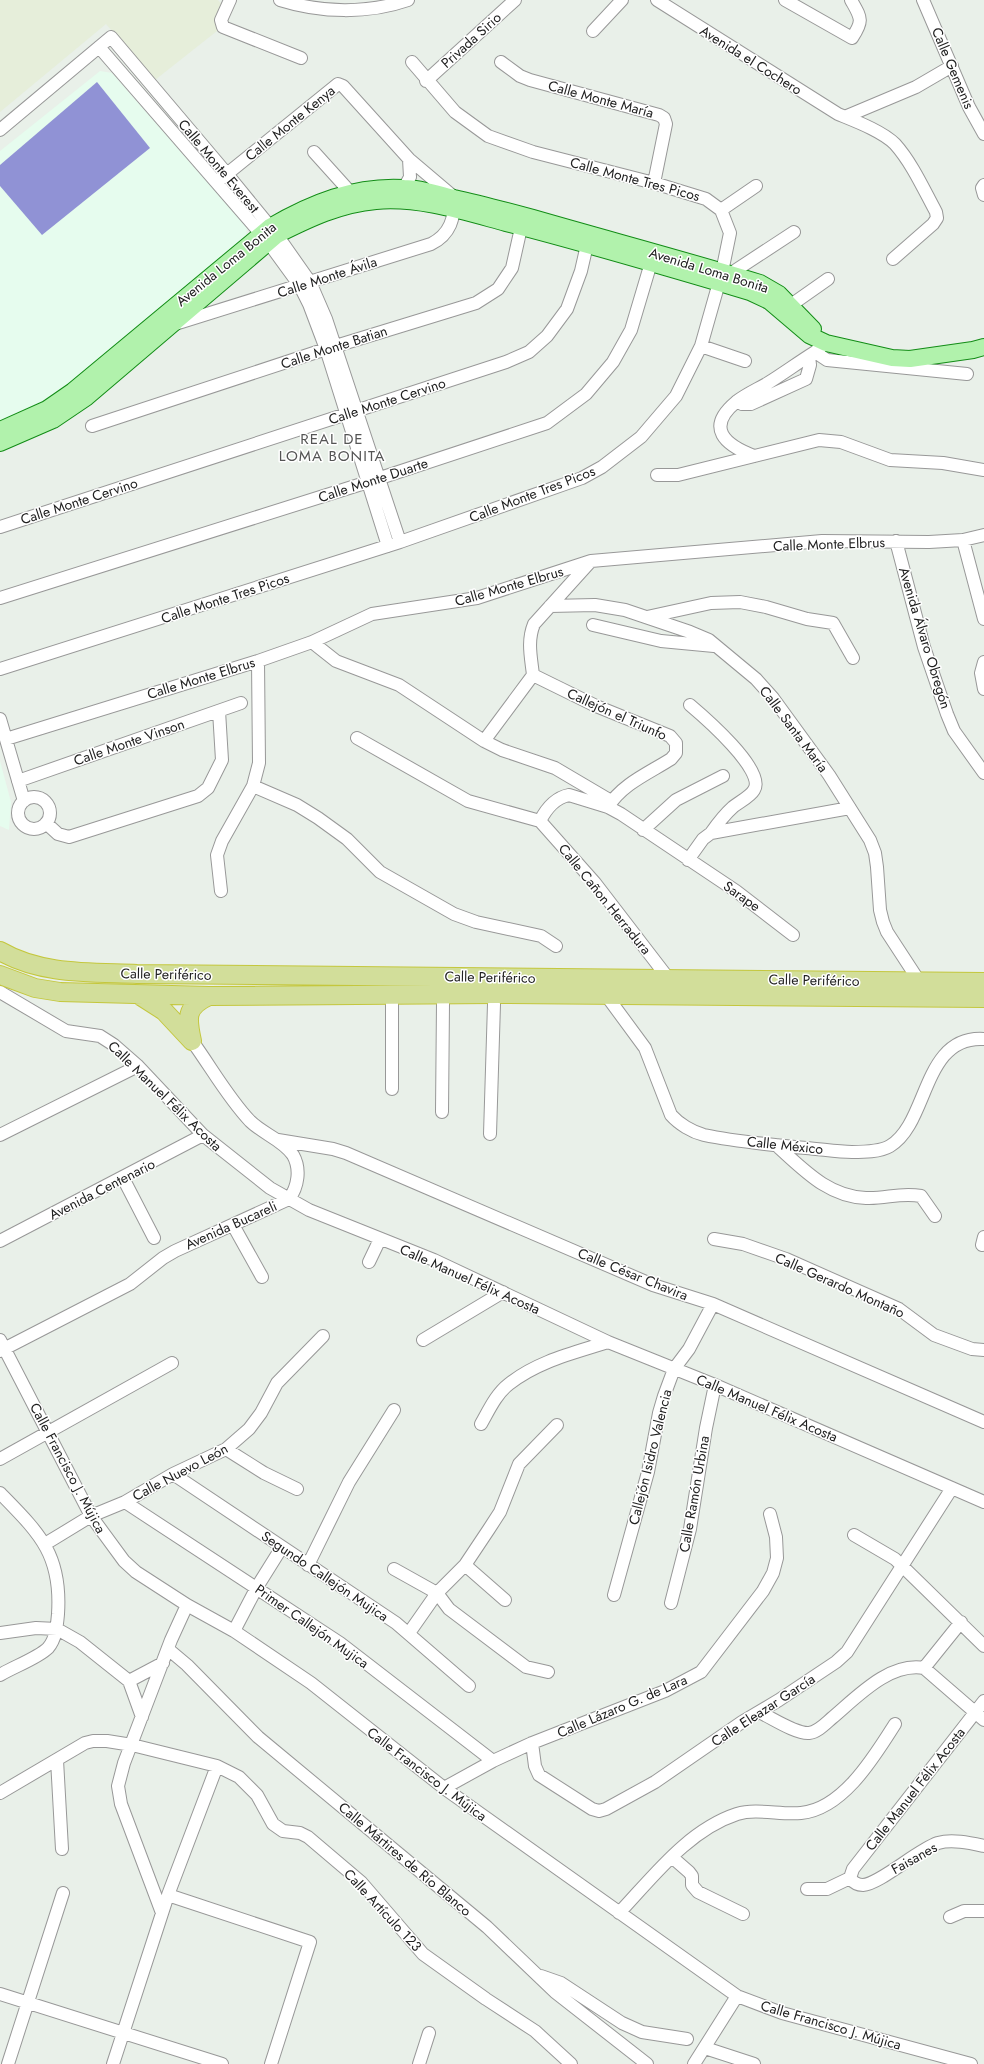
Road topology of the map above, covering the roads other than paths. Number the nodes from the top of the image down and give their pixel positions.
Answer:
1 (230, 0) edge
2 (280, 0) edge
3 (408, 0) edge
4 (515, 0) edge
5 (622, 0) edge
6 (657, 0) edge
7 (785, 0) edge
8 (851, 0) edge
9 (923, 0) edge
10 (593, 31) dead end
11 (100, 47) junction
12 (301, 58) dead end
13 (412, 62) dead end
14 (501, 62) dead end
15 (952, 66) junction
16 (426, 81) junction
17 (847, 116) junction
18 (0, 130) edge
19 (984, 134) edge
20 (314, 152) dead end
21 (409, 159) junction
22 (227, 174) junction
23 (217, 182) junction
24 (654, 183) junction
25 (756, 186) dead end
26 (404, 188) junction
27 (351, 193) junction
28 (455, 204) junction
29 (722, 210) junction
30 (522, 221) junction
31 (794, 232) dead end
32 (269, 234) junction
33 (588, 239) junction
34 (652, 258) junction
35 (893, 259) dead end
36 (724, 276) junction
37 (828, 279) dead end
38 (305, 284) junction
39 (791, 305) junction
40 (170, 326) junction
41 (701, 346) junction
42 (818, 347) junction
43 (984, 347) edge
44 (330, 348) junction
45 (745, 361) dead end
46 (967, 374) dead end
47 (737, 401) junction
48 (352, 412) junction
49 (92, 426) dead end
50 (0, 430) edge
51 (0, 443) edge
52 (754, 456) junction
53 (984, 470) edge
54 (657, 475) dead end
55 (373, 480) junction
56 (0, 527) edge
57 (984, 535) edge
58 (963, 540) junction
59 (896, 541) junction
60 (394, 544) junction
61 (591, 561) junction
62 (0, 598) edge
63 (550, 606) junction
64 (647, 617) junction
65 (984, 619) edge
66 (593, 625) dead end
67 (312, 642) junction
68 (717, 646) junction
69 (853, 658) dead end
70 (258, 661) junction
71 (984, 662) edge
72 (0, 669) edge
73 (533, 675) junction
74 (984, 689) edge
75 (241, 703) dead end
76 (690, 705) dead end
77 (219, 711) junction
78 (0, 719) edge
79 (357, 738) dead end
80 (6, 739) junction
81 (484, 741) junction
82 (984, 773) edge
83 (723, 776) dead end
84 (18, 781) junction
85 (253, 786) junction
86 (24, 800) junction
87 (610, 804) junction
88 (850, 808) junction
89 (540, 821) junction
90 (46, 824) junction
91 (643, 830) junction
92 (711, 832) junction
93 (688, 860) junction
94 (221, 891) dead end
95 (793, 935) dead end
96 (556, 946) dead end
97 (0, 951) edge
98 (0, 975) edge
99 (668, 978) junction
100 (919, 981) junction
101 (984, 982) edge
102 (0, 992) edge
103 (136, 994) junction
104 (330, 994) junction
105 (528, 994) junction
106 (606, 995) junction
107 (208, 996) junction
108 (984, 998) edge
109 (392, 1003) junction
110 (443, 1003) junction
111 (494, 1004) junction
112 (984, 1039) edge
113 (192, 1041) junction
114 (138, 1066) junction
115 (392, 1089) dead end
116 (442, 1112) dead end
117 (490, 1134) dead end
118 (0, 1135) edge
119 (203, 1136) junction
120 (278, 1140) junction
121 (776, 1145) junction
122 (123, 1178) junction
123 (289, 1199) junction
124 (935, 1216) dead end
125 (233, 1225) junction
126 (154, 1238) dead end
127 (380, 1239) junction
128 (714, 1239) dead end
129 (0, 1241) edge
130 (369, 1262) dead end
131 (262, 1277) dead end
132 (503, 1292) junction
133 (713, 1304) junction
134 (323, 1336) dead end
135 (423, 1340) dead end
136 (608, 1342) junction
137 (2, 1346) edge
138 (984, 1350) edge
139 (172, 1364) dead end
140 (674, 1369) junction
141 (715, 1385) junction
142 (394, 1410) dead end
143 (984, 1422) edge
144 (481, 1424) dead end
145 (557, 1425) dead end
146 (48, 1433) junction
147 (226, 1449) junction
148 (0, 1459) edge
149 (173, 1474) junction
150 (952, 1488) junction
151 (297, 1489) dead end
152 (0, 1493) edge
153 (125, 1502) junction
154 (984, 1502) edge
155 (770, 1514) dead end
156 (91, 1516) junction
157 (854, 1535) dead end
158 (45, 1544) junction
159 (282, 1547) junction
160 (308, 1564) junction
161 (465, 1565) junction
162 (902, 1565) junction
163 (394, 1568) dead end
164 (257, 1587) junction
165 (437, 1593) junction
166 (614, 1595) dead end
167 (505, 1600) dead end
168 (671, 1603) dead end
169 (187, 1605) junction
170 (960, 1622) junction
171 (57, 1629) junction
172 (234, 1631) junction
173 (0, 1633) edge
174 (409, 1633) junction
175 (984, 1646) edge
176 (168, 1649) junction
177 (163, 1663) junction
178 (924, 1668) junction
179 (548, 1672) dead end
180 (0, 1674) edge
181 (129, 1681) junction
182 (469, 1686) dead end
183 (984, 1701) edge
184 (761, 1713) junction
185 (142, 1717) junction
186 (980, 1717) edge
187 (895, 1724) dead end
188 (532, 1743) junction
189 (132, 1745) junction
190 (57, 1760) junction
191 (493, 1761) junction
192 (217, 1766) junction
193 (444, 1788) junction
194 (0, 1793) edge
195 (984, 1846) edge
196 (62, 1849) dead end
197 (672, 1858) junction
198 (850, 1878) junction
199 (807, 1889) dead end
200 (63, 1893) dead end
201 (168, 1895) junction
202 (984, 1911) edge
203 (162, 1913) junction
204 (619, 1913) junction
205 (743, 1914) dead end
206 (950, 1916) dead end
207 (536, 1974) junction
208 (0, 1994) edge
209 (737, 1996) junction
210 (27, 2002) junction
211 (123, 2033) junction
212 (430, 2033) dead end
213 (687, 2039) dead end
214 (705, 2048) junction
215 (8, 2064) edge
216 (113, 2064) edge
217 (219, 2064) edge
218 (271, 2064) edge
219 (419, 2064) edge
220 (571, 2064) edge
221 (647, 2064) edge
222 (694, 2064) edge
223 (754, 2064) edge
224 (971, 2064) edge

1 - 12 street
2 - 3 street
4 - 16 street, Privada Sirio
5 - 10 street
6 - 17 street, Avenida el Cochero
7 - 8 street
9 - 15 street, Calle Gemenis
11 - 18 street, Calle Monte Everest
11 - 22 street, Calle Monte Everest
11 - 23 street, Calle Monte Everest
13 - 16 street, Calle Monte Tres Picos
14 - 24 street, Calle Monte María
15 - 17 street
15 - 19 street, Calle Gemenis
16 - 24 street, Calle Monte Tres Picos
17 - 35 street, Avenida el Cochero
20 - 27 street
21 - 22 street, Calle Monte Kenya
21 - 26 street
21 - 28 street, Calle Monte Kenya
22 - 23 street, Calle Monte Kenya
22 - 32 street, Calle Monte Everest
23 - 32 street, Calle Monte Everest
24 - 29 street, Calle Monte Tres Picos
25 - 29 street
26 - 27 main road, Avenida Loma Bonita
26 - 28 main road, Avenida Loma Bonita
27 - 32 main road, Avenida Loma Bonita
28 - 30 main road, Avenida Loma Bonita
28 - 32 main road, Avenida Loma Bonita
28 - 38 street, Calle Monte Ávila
29 - 36 street, Calle Monte Tres Picos
30 - 33 main road, Avenida Loma Bonita
30 - 44 street, Calle Monte Batian
31 - 36 street
32 - 38 street, Calle Monte Everest
32 - 40 main road, Avenida Loma Bonita
32 - 50 main road, Avenida Loma Bonita
33 - 34 main road, Avenida Loma Bonita
33 - 48 street, Calle Monte Cervino
34 - 36 main road, Avenida Loma Bonita
34 - 55 street, Calle Monte Duarte
36 - 39 main road, Avenida Loma Bonita
36 - 41 street, Calle Monte Tres Picos
36 - 42 main road, Avenida Loma Bonita
37 - 39 street
38 - 40 street, Calle Monte Ávila
38 - 44 street, Calle Monte Everest
39 - 42 main road, Avenida Loma Bonita
40 - 51 main road, Avenida Loma Bonita
41 - 45 street
41 - 60 street, Calle Monte Tres Picos
42 - 43 main road
42 - 46 street
42 - 47 street
42 - 47 street
44 - 48 street, Calle Monte Everest
44 - 49 street, Calle Monte Batian
47 - 52 street
48 - 55 street, Calle Monte Everest
48 - 56 street, Calle Monte Cervino
52 - 53 street
52 - 54 street
55 - 60 street, Calle Monte Everest
55 - 62 street, Calle Monte Duarte
57 - 58 street, Calle Monte Elbrus
58 - 59 street, Calle Monte Elbrus
58 - 65 street
59 - 61 street, Calle Monte Elbrus
59 - 82 street, Avenida Álvaro Obregón
60 - 72 street, Calle Monte Tres Picos
61 - 63 street
61 - 67 street, Calle Monte Elbrus
63 - 64 street, Calle Santa María
63 - 73 street
64 - 68 street, Calle Santa María
64 - 69 street
66 - 68 street
67 - 70 street, Calle Monte Elbrus
67 - 81 street
68 - 88 street, Calle Santa María
70 - 80 street, Calle Monte Elbrus
70 - 85 street
71 - 74 street
73 - 81 street
73 - 87 street, Callejón el Triunfo
75 - 77 street, Calle Monte Vinson
76 - 92 street
77 - 84 street, Calle Monte Vinson
77 - 90 street
78 - 80 street
79 - 89 street
80 - 84 street
81 - 87 street
83 - 91 street
84 - 86 street
85 - 94 street
85 - 96 street
86 - 90 street
86 - 90 street
87 - 89 street
87 - 91 street, Sarape
88 - 92 street
88 - 100 street, Calle Santa María
89 - 99 street, Calle Cañon Herradura
91 - 93 street, Sarape
92 - 93 street
93 - 95 street, Sarape
97 - 99 highway, Calle Periférico
98 - 103 highway, Calle Periférico
99 - 100 highway, Calle Periférico
100 - 101 highway, Calle Periférico
102 - 114 street, Calle Manuel Félix Acosta
103 - 107 highway, Calle Periférico
103 - 113 highway
104 - 105 highway, Calle Periférico
104 - 107 highway, Calle Periférico
104 - 109 highway
105 - 106 highway, Calle Periférico
105 - 111 highway
106 - 108 highway, Calle Periférico
106 - 121 street, Calle México
107 - 113 highway
109 - 110 highway
109 - 115 street
110 - 111 highway
110 - 116 street
111 - 117 street
112 - 121 street, Calle México
113 - 120 street, Avenida Bucareli
114 - 118 street
114 - 119 street, Calle Manuel Félix Acosta
119 - 122 street, Avenida Centenario
119 - 123 street, Calle Manuel Félix Acosta
120 - 123 street, Avenida Bucareli
120 - 133 street, Calle César Chavira
121 - 124 street
122 - 126 street
122 - 129 street, Avenida Centenario
123 - 125 street, Avenida Bucareli
123 - 127 street, Calle Manuel Félix Acosta
125 - 131 street
125 - 137 street, Avenida Bucareli
127 - 130 street
127 - 132 street, Calle Manuel Félix Acosta
128 - 138 street, Calle Gerardo Montaño
132 - 135 street
132 - 136 street, Calle Manuel Félix Acosta
133 - 140 street, Callejón Isidro Valencia
133 - 143 street, Calle César Chavira
134 - 147 street, Calle Nuevo León
136 - 140 street, Calle Manuel Félix Acosta
136 - 144 street
137 - 146 street, Calle Francisco J. Mújica
139 - 146 street
140 - 141 street, Calle Manuel Félix Acosta
140 - 166 street, Callejón Isidro Valencia
141 - 150 street, Calle Manuel Félix Acosta
141 - 168 street, Calle Ramón Urbina
142 - 160 street
145 - 161 street
146 - 148 street
146 - 156 street, Calle Francisco J. Mújica
147 - 149 street, Calle Nuevo León
147 - 151 street
149 - 153 street, Calle Nuevo León
149 - 159 street, Segundo Callejón Mujica
150 - 154 street, Calle Manuel Félix Acosta
150 - 162 street, Calle Eleazar García
152 - 158 street
153 - 156 street, Calle Nuevo León
153 - 164 street, Primer Callejón Mujica
155 - 188 street, Calle Lázaro G. de Lara
156 - 158 street, Calle Nuevo León
156 - 169 street, Calle Francisco J. Mújica
157 - 162 street
158 - 171 street
159 - 160 street, Segundo Callejón Mujica
159 - 164 street
160 - 174 street, Segundo Callejón Mujica
161 - 165 street
161 - 167 street
162 - 170 street
162 - 184 street, Calle Eleazar García
163 - 165 street
164 - 172 street
164 - 191 street, Primer Callejón Mujica
165 - 174 street
165 - 179 street
169 - 172 street, Calle Francisco J. Mújica
169 - 176 street
170 - 175 street
170 - 178 street
171 - 173 street
171 - 180 street
171 - 181 street
172 - 193 street, Calle Francisco J. Mújica
174 - 182 street, Segundo Callejón Mujica
176 - 177 street
176 - 207 street, Calle Mártires de Río Blanco
177 - 181 street
177 - 185 street
178 - 184 street
178 - 186 street
181 - 185 street
183 - 186 street, Calle Manuel Félix Acosta
184 - 188 street, Calle Eleazar García
185 - 189 street
186 - 198 street, Calle Manuel Félix Acosta
187 - 197 street
188 - 191 street, Calle Lázaro G. de Lara
189 - 190 street, Calle Artículo 123
189 - 192 street, Calle Artículo 123
189 - 203 street
190 - 194 street, Calle Artículo 123
190 - 196 street
191 - 193 street, Calle Lázaro G. de Lara
192 - 201 street
192 - 220 street, Calle Artículo 123
193 - 204 street, Calle Francisco J. Mújica
195 - 198 street, Faisanes
197 - 204 street
197 - 205 street
198 - 199 street
200 - 210 street
201 - 203 street
201 - 218 street
202 - 206 street
203 - 211 street
204 - 209 street, Calle Francisco J. Mújica
207 - 213 street
207 - 221 street, Calle Mártires de Río Blanco
208 - 210 street
209 - 214 street
209 - 224 street, Calle Francisco J. Mújica
210 - 211 street
210 - 215 street
211 - 216 street
211 - 217 street
212 - 219 street
214 - 222 street
214 - 223 street

